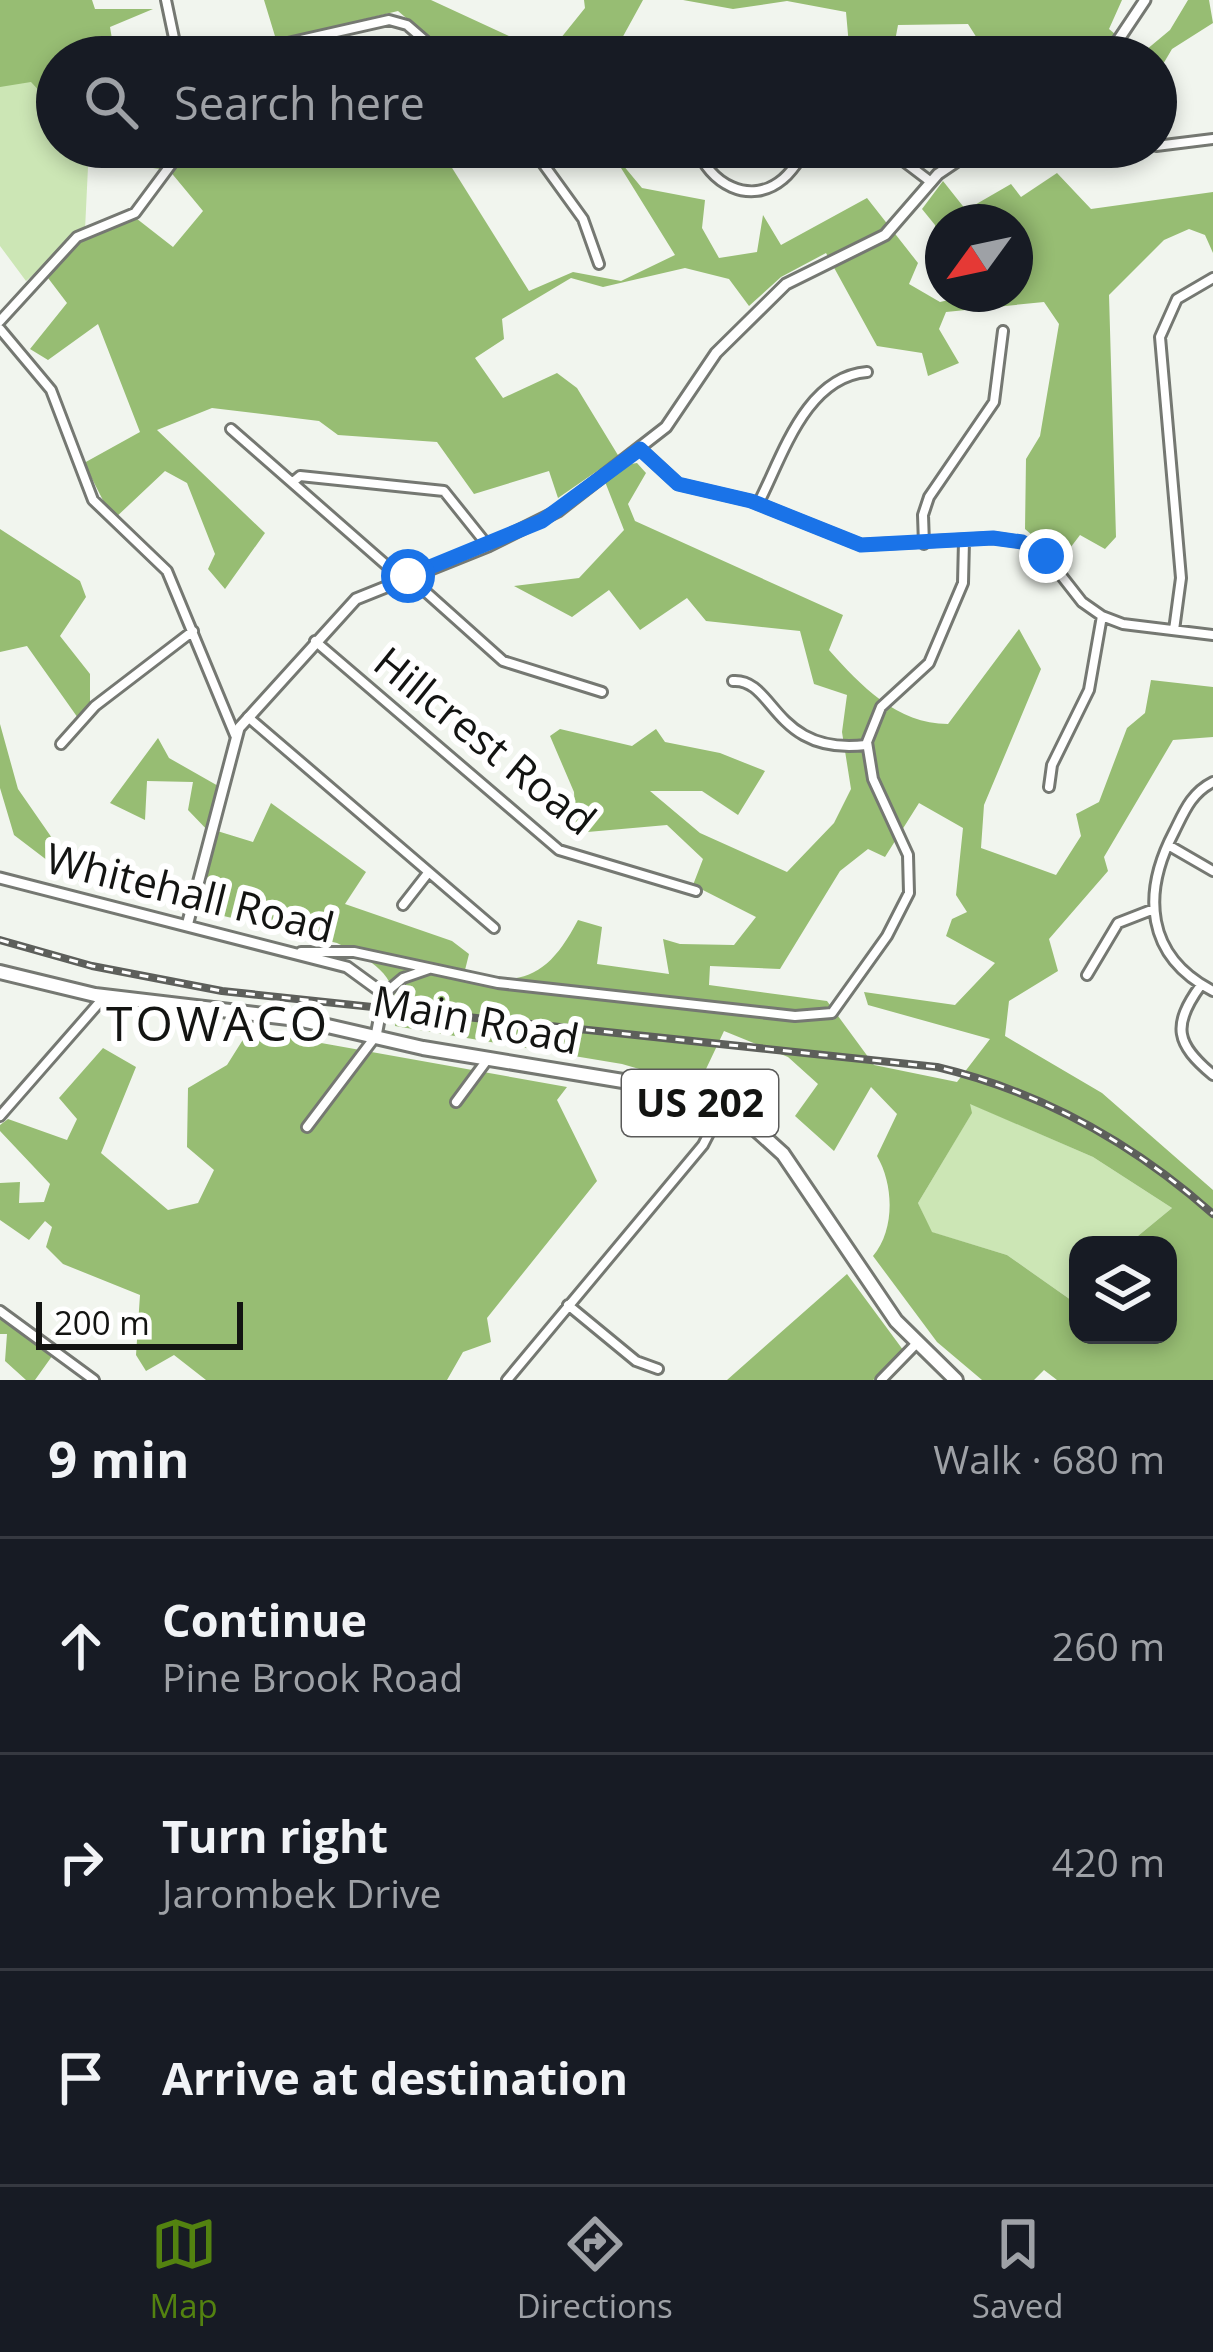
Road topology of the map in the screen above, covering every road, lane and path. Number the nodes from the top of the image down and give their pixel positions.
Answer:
1 (166, 0) edge
2 (1145, 0) edge
3 (174, 36) edge
4 (319, 36) edge
5 (420, 36) edge
6 (1121, 36) edge
7 (1213, 139) edge
8 (1177, 144) edge
9 (169, 168) edge
10 (546, 168) edge
11 (706, 168) edge
12 (792, 168) edge
13 (913, 168) edge
14 (950, 168) edge
15 (931, 182) junction
16 (599, 264) dead end
17 (1213, 278) edge
18 (0, 325) edge
19 (1003, 331) dead end
20 (867, 372) dead end
21 (231, 429) dead end
22 (640, 449) junction
23 (293, 482) junction
24 (758, 504) junction
25 (964, 541) junction
26 (924, 544) junction
27 (488, 546) junction
28 (405, 577) junction
29 (1102, 616) junction
30 (1174, 630) junction
31 (193, 631) junction
32 (1213, 634) edge
33 (316, 641) junction
34 (733, 681) dead end
35 (602, 692) dead end
36 (247, 716) junction
37 (236, 735) junction
38 (61, 744) dead end
39 (866, 745) junction
40 (1213, 782) edge
41 (1048, 787) dead end
42 (1167, 844) junction
43 (1213, 872) edge
44 (428, 873) junction
45 (0, 878) edge
46 (696, 891) dead end
47 (403, 905) dead end
48 (1154, 909) junction
49 (188, 922) junction
50 (494, 928) dead end
51 (301, 952) junction
52 (430, 968) junction
53 (0, 972) edge
54 (1087, 975) dead end
55 (1201, 985) junction
56 (1213, 991) edge
57 (384, 994) junction
58 (105, 996) junction
59 (376, 1036) junction
60 (488, 1058) junction
61 (1213, 1075) edge
62 (456, 1102) dead end
63 (721, 1110) junction
64 (0, 1116) edge
65 (307, 1127) dead end
66 (568, 1305) junction
67 (0, 1311) edge
68 (916, 1344) junction
69 (658, 1369) dead end
70 (94, 1380) edge
71 (507, 1380) edge
72 (881, 1380) edge
73 (956, 1380) edge

1 - 3 street
2 - 6 street
4 - 5 street
7 - 8 street
9 - 18 street
10 - 16 street
11 - 12 street
13 - 15 street
14 - 15 street
15 - 22 street
17 - 30 street
18 - 31 street
19 - 26 street
20 - 24 street
21 - 23 street
22 - 24 street
22 - 27 street
23 - 27 street
23 - 28 street
24 - 26 street
25 - 26 street
25 - 29 street
25 - 39 street
27 - 28 street
28 - 33 street
28 - 35 street
29 - 30 street
29 - 41 street
30 - 32 street
31 - 37 street
31 - 38 street
33 - 36 street
33 - 46 street, Hillcrest Road
34 - 39 street
36 - 37 street
36 - 44 street
37 - 49 street
39 - 52 street
40 - 42 street
42 - 43 street
42 - 48 street
44 - 47 street
44 - 50 street
45 - 49 street, Whitehall Road
48 - 54 street
48 - 55 street
49 - 51 street, Whitehall Road
51 - 52 street
51 - 57 street, Whitehall Road
52 - 57 street
53 - 58 main road, Main Road / US 202
55 - 56 street
55 - 61 street
57 - 59 street
58 - 59 main road, Main Road / US 202
58 - 64 street
59 - 60 main road, Main Road / US 202
59 - 65 street
60 - 62 street
60 - 63 main road, Main Road / US 202
63 - 66 street
63 - 68 main road, Main Road / US 202
66 - 69 street
66 - 71 street
67 - 70 street
68 - 72 street
68 - 73 main road, Main Road / US 202

